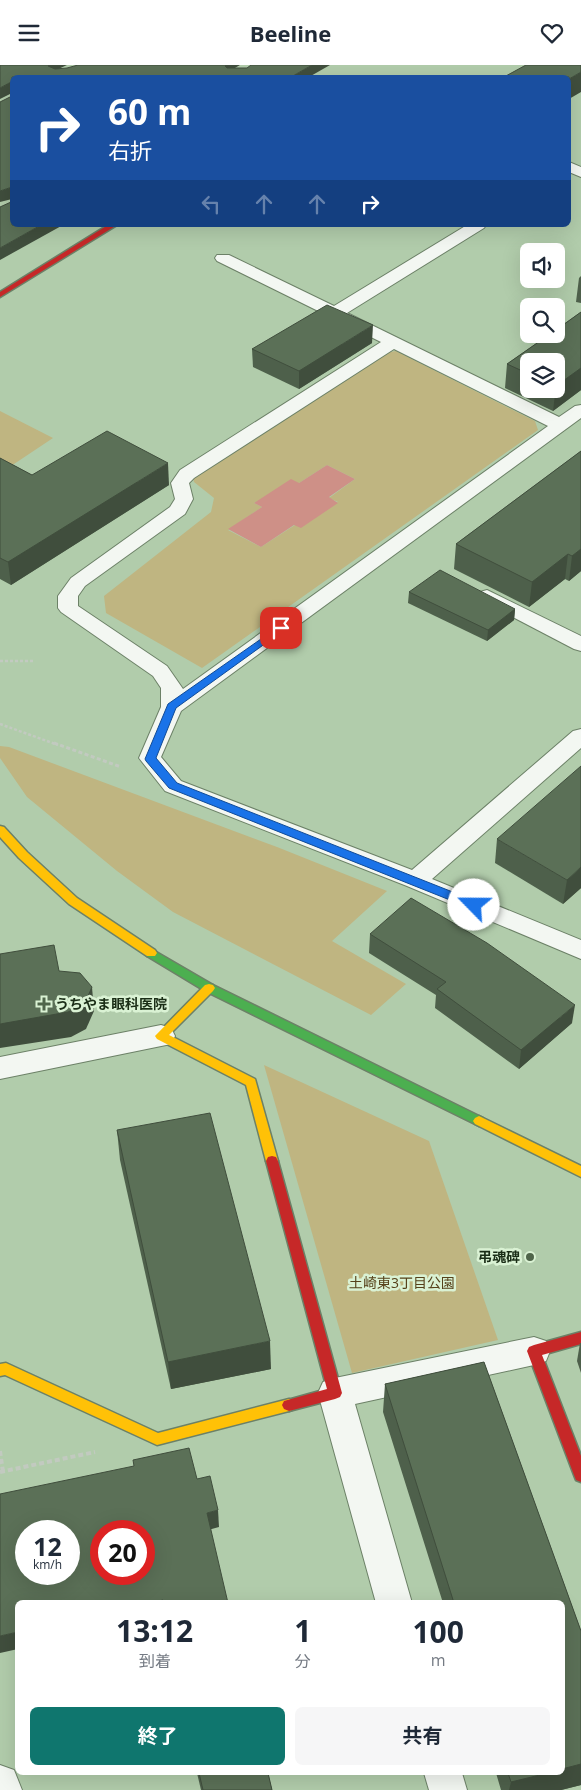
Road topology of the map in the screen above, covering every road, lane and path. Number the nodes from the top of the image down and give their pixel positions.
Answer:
1 (111, 227) edge
2 (475, 227) edge
3 (223, 258) dead end
4 (0, 295) edge
5 (335, 313) junction
6 (393, 341) junction
7 (581, 410) edge
8 (561, 425) junction
9 (472, 588) edge
10 (581, 644) edge
11 (0, 661) edge
12 (34, 661) dead end
13 (172, 707) junction
14 (0, 724) edge
15 (581, 736) edge
16 (173, 786) junction
17 (0, 830) edge
18 (420, 883) junction
19 (581, 950) edge
20 (209, 988) junction
21 (161, 1036) junction
22 (0, 1068) edge
23 (581, 1172) edge
24 (581, 1338) edge
25 (534, 1351) junction
26 (0, 1370) edge
27 (334, 1393) junction
28 (157, 1439) junction
29 (0, 1451) edge
30 (2, 1472) edge
31 (581, 1475) edge
32 (393, 1600) edge
33 (444, 1775) edge
34 (0, 1784) edge
35 (4, 1790) edge
36 (448, 1790) edge

1 - 4 street
2 - 5 lane
3 - 5 lane
5 - 6 lane
6 - 8 lane
6 - 13 lane
7 - 8 lane
8 - 13 lane
9 - 10 lane
11 - 12 path
13 - 16 lane
14 - 16 path
15 - 18 lane
16 - 18 lane
17 - 20 street
18 - 19 lane
20 - 21 street
20 - 23 street
21 - 22 street
21 - 27 street
24 - 25 street
25 - 27 street
25 - 31 street
26 - 28 street
27 - 28 street
27 - 32 street
28 - 30 path
29 - 30 path
33 - 36 street
34 - 35 street

